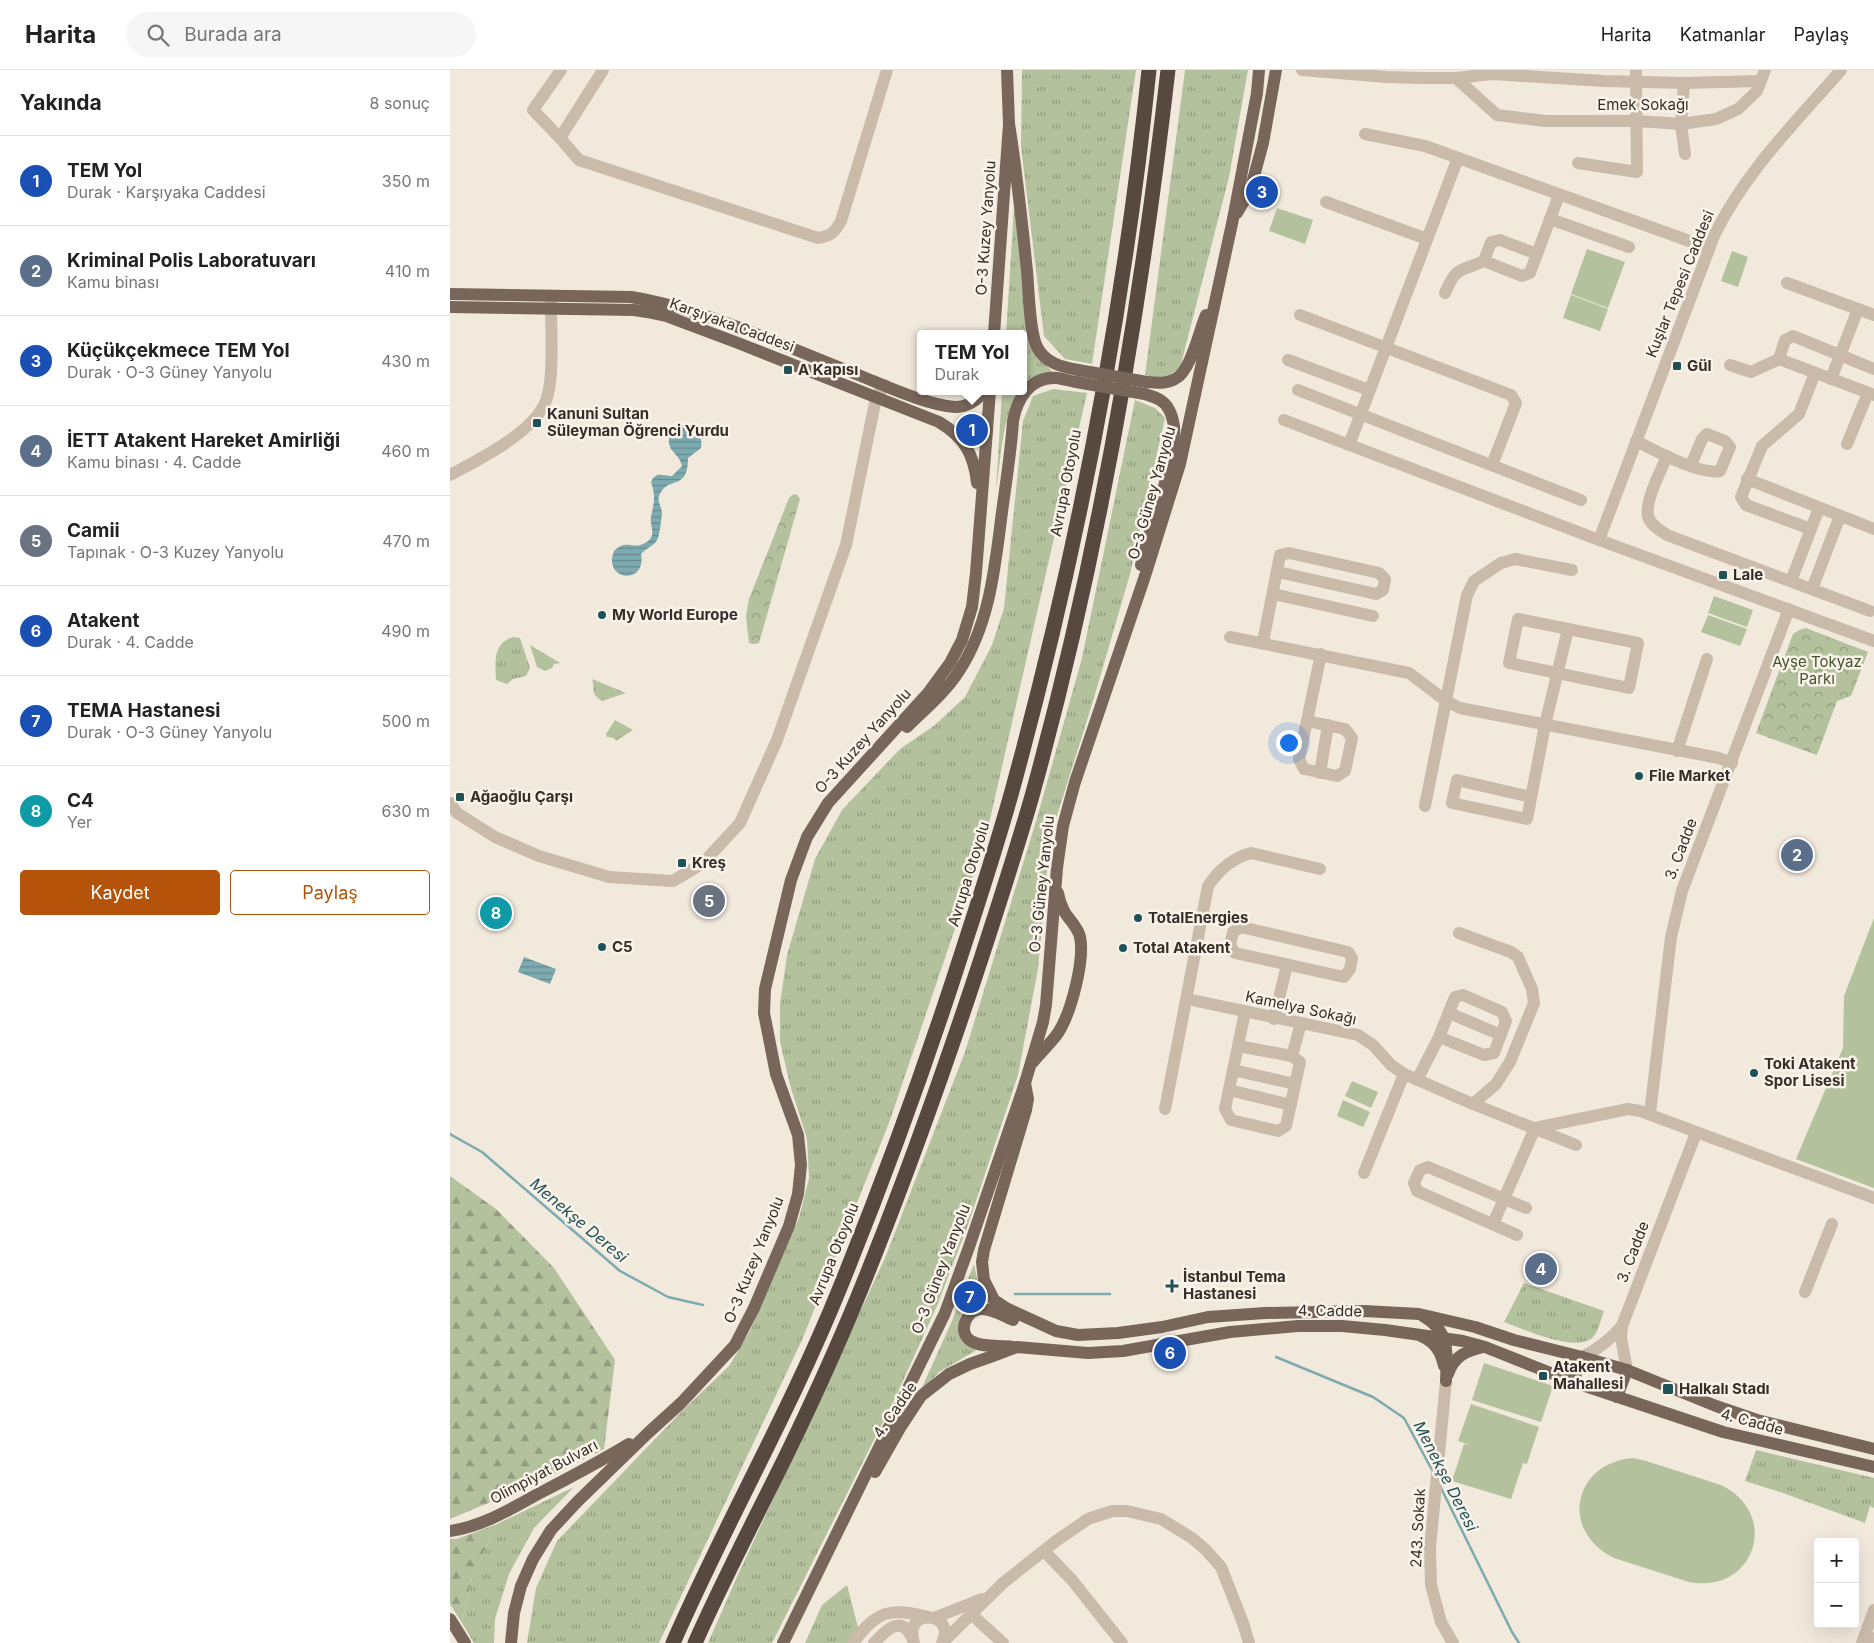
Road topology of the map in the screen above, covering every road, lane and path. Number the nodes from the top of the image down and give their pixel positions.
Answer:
1 (561, 70) edge
2 (603, 70) edge
3 (887, 70) edge
4 (1149, 70) edge
5 (1168, 70) edge
6 (1259, 70) edge
7 (1276, 70) edge
8 (1302, 70) edge
9 (1841, 70) edge
10 (1008, 74) edge
11 (1455, 75) edge
12 (1762, 75) edge
13 (1636, 76) edge
14 (1684, 82) junction
15 (1636, 121) junction
16 (1009, 124) junction
17 (1681, 124) junction
18 (1365, 134) dead end
19 (560, 138) junction
20 (1685, 154) dead end
21 (1458, 158) junction
22 (1578, 163) dead end
23 (1559, 195) junction
24 (1326, 202) dead end
25 (1233, 219) junction
26 (1550, 219) junction
27 (1427, 239) junction
28 (1628, 247) dead end
29 (1709, 248) junction
30 (1537, 254) junction
31 (1484, 260) junction
32 (1220, 275) junction
33 (1787, 283) dead end
34 (1445, 293) dead end
35 (450, 294) edge
36 (551, 302) junction
37 (450, 307) edge
38 (1858, 309) junction
39 (1300, 315) dead end
40 (1874, 315) edge
41 (994, 330) edge
42 (1386, 348) junction
43 (1841, 355) junction
44 (1779, 359) junction
45 (1288, 360) dead end
46 (1730, 365) dead end
47 (1874, 369) edge
48 (1815, 373) junction
49 (1077, 376) junction
50 (1831, 379) junction
51 (885, 385) junction
52 (1146, 388) junction
53 (1027, 389) edge
54 (1298, 390) dead end
55 (1369, 390) junction
56 (1871, 394) edge
57 (981, 395) edge
58 (990, 395) edge
59 (1022, 395) edge
60 (876, 398) junction
61 (1360, 414) junction
62 (1284, 420) dead end
63 (1636, 441) junction
64 (1847, 444) dead end
65 (1349, 445) junction
66 (1667, 456) junction
67 (1492, 465) junction
68 (1691, 466) dead end
69 (450, 475) edge
70 (1747, 480) junction
71 (1581, 500) dead end
72 (1819, 508) junction
73 (1840, 516) junction
74 (980, 521) junction
75 (1811, 529) junction
76 (1874, 529) edge
77 (1599, 540) junction
78 (1572, 570) dead end
79 (1278, 572) junction
80 (1791, 581) junction
81 (1812, 589) junction
82 (1273, 594) junction
83 (1789, 609) junction
84 (1134, 610) junction
85 (1870, 611) dead end
86 (1373, 616) dead end
87 (1568, 629) junction
88 (1230, 637) dead end
89 (1874, 641) edge
90 (1263, 642) junction
91 (1321, 654) junction
92 (1707, 659) dead end
93 (1558, 673) junction
94 (1446, 701) junction
95 (1307, 721) junction
96 (1328, 725) junction
97 (1545, 725) junction
98 (1677, 752) junction
99 (1732, 762) junction
100 (1320, 773) junction
101 (853, 774) junction
102 (1532, 797) junction
103 (450, 803) edge
104 (1425, 806) dead end
105 (1320, 869) dead end
106 (1056, 885) junction
107 (1459, 933) dead end
108 (1287, 964) junction
109 (1187, 999) junction
110 (1245, 1012) junction
111 (1449, 1013) junction
112 (1274, 1019) junction
113 (1301, 1023) junction
114 (1501, 1035) junction
115 (1439, 1037) junction
116 (1238, 1046) junction
117 (1496, 1048) junction
118 (1292, 1056) junction
119 (1513, 1056) junction
120 (1030, 1066) junction
121 (1233, 1070) junction
122 (1404, 1074) junction
123 (1417, 1080) junction
124 (1025, 1083) junction
125 (1295, 1084) junction
126 (1229, 1090) junction
127 (1473, 1104) junction
128 (1291, 1105) junction
129 (1165, 1109) dead end
130 (1650, 1113) junction
131 (1535, 1128) junction
132 (1696, 1133) junction
133 (1576, 1145) dead end
134 (1364, 1173) dead end
135 (1505, 1198) junction
136 (1874, 1198) edge
137 (1526, 1208) dead end
138 (1493, 1224) junction
139 (1832, 1224) dead end
140 (1517, 1235) dead end
141 (1805, 1292) dead end
142 (1419, 1314) junction
143 (1622, 1326) junction
144 (1056, 1331) junction
145 (1414, 1333) junction
146 (1444, 1337) junction
147 (1016, 1347) junction
148 (1484, 1347) junction
149 (1582, 1357) junction
150 (1627, 1370) junction
151 (1446, 1381) junction
152 (1573, 1382) junction
153 (1617, 1397) junction
154 (648, 1432) junction
155 (1874, 1449) edge
156 (1874, 1467) edge
157 (450, 1531) edge
158 (831, 1541) junction
159 (1044, 1551) junction
160 (989, 1596) junction
161 (1874, 1610) edge
162 (971, 1614) junction
163 (932, 1617) junction
164 (450, 1619) edge
165 (1874, 1638) edge
166 (914, 1641) edge
167 (465, 1643) edge
168 (510, 1643) edge
169 (673, 1643) edge
170 (695, 1643) edge
171 (782, 1643) edge
172 (852, 1643) edge
173 (874, 1643) edge
174 (942, 1643) edge
175 (1003, 1643) edge
176 (1122, 1643) edge
177 (1249, 1643) edge
178 (1453, 1643) edge
179 (1862, 1643) edge
180 (1872, 1643) edge

1 - 19 street
2 - 19 street
3 - 19 street
4 - 169 highway, Avrupa Otoyolu
5 - 170 highway
6 - 25 main road, O-3 Güney Yanyolu
7 - 25 main road
8 - 11 street
9 - 29 street, Kuşlar Tepesi Caddesi
10 - 16 main road
11 - 13 street
11 - 15 street, Emek Sokağı
12 - 14 street
12 - 17 street, Emek Sokağı
13 - 14 street
13 - 15 street
14 - 17 street
15 - 17 street, Emek Sokağı
15 - 22 street
16 - 41 main road, O-3 Kuzey Yanyolu
16 - 49 main road
17 - 20 street
18 - 21 street
21 - 23 street
21 - 27 street
23 - 26 street
23 - 29 street
24 - 27 street
25 - 32 main road, O-3 Güney Yanyolu
26 - 28 street
26 - 30 street
27 - 42 street
29 - 63 street, Kuşlar Tepesi Caddesi
30 - 31 street
30 - 31 street
31 - 34 street
32 - 52 main road
32 - 84 main road, O-3 Güney Yanyolu
33 - 38 street
35 - 36 main road, Karşıyaka Caddesi
36 - 37 main road, Karşıyaka Caddesi
36 - 51 main road, Karşıyaka Caddesi
36 - 60 main road, Karşıyaka Caddesi
36 - 69 street
38 - 40 street
38 - 43 street
39 - 42 street
42 - 55 street
42 - 67 street
43 - 44 street
43 - 47 street
43 - 50 street
44 - 46 street
44 - 48 street
45 - 55 street
48 - 50 street
48 - 70 street
49 - 52 main road, bridge
49 - 53 main road
50 - 56 street
51 - 57 main road, Karşıyaka Caddesi
51 - 60 street
52 - 84 main road
54 - 61 street
55 - 61 street
56 - 64 street
58 - 74 main road, O-3 Kuzey Yanyolu
59 - 101 main road
60 - 74 main road, Karşıyaka Caddesi
60 - 103 street
61 - 65 street
61 - 67 street
62 - 65 street
63 - 66 street
63 - 77 street, Kuşlar Tepesi Caddesi
65 - 77 street
66 - 68 street
66 - 80 street
67 - 71 street
70 - 72 street
70 - 75 street
72 - 73 street
72 - 75 street
73 - 76 street
73 - 81 street
74 - 101 main road, O-3 Kuzey Yanyolu
75 - 80 street
77 - 83 street
78 - 94 street
79 - 79 street
79 - 82 street
80 - 81 street
81 - 85 street
82 - 86 street
82 - 90 street
83 - 89 street
83 - 99 street, 3. Cadde
84 - 106 main road, O-3 Güney Yanyolu
87 - 93 street
87 - 93 street
87 - 93 street
88 - 90 street
90 - 91 street
91 - 94 street
91 - 95 street
92 - 98 street
93 - 97 street
94 - 97 street
94 - 104 street
95 - 96 street
95 - 100 street
96 - 100 street
96 - 100 street
97 - 98 street
97 - 102 street
98 - 99 street
99 - 130 street, 3. Cadde
101 - 154 main road, O-3 Kuzey Yanyolu
102 - 102 street
105 - 109 street
106 - 120 main road, O-3 Güney Yanyolu
106 - 120 main road
107 - 119 street
108 - 108 street
108 - 112 street
109 - 110 street, Kamelya Sokağı
109 - 129 street
110 - 112 street, Kamelya Sokağı
110 - 116 street
111 - 114 street
111 - 114 street
111 - 115 street
112 - 113 street, Kamelya Sokağı
113 - 118 street
113 - 122 street, Kamelya Sokağı
114 - 117 street
115 - 117 street
115 - 123 street
116 - 118 street
116 - 121 street
117 - 119 street
118 - 125 street
119 - 127 street
120 - 124 main road, O-3 Güney Yanyolu
121 - 125 street
121 - 126 street
122 - 123 street, Kamelya Sokağı
122 - 134 street
123 - 127 street, Kamelya Sokağı
124 - 144 main road, 4. Cadde
124 - 158 main road, O-3 Güney Yanyolu
125 - 128 street
126 - 128 street
126 - 128 street
127 - 131 street, Kamelya Sokağı
130 - 131 street
130 - 132 street
131 - 133 street, Kamelya Sokağı
131 - 135 street
132 - 136 street
132 - 143 street, 3. Cadde
135 - 137 street
135 - 138 street
135 - 138 street
138 - 140 street
139 - 141 street
142 - 144 main road, 4. Cadde
142 - 146 main road
142 - 149 main road, 4. Cadde
143 - 149 street
143 - 150 street
144 - 147 main road
145 - 146 main road, 4. Cadde
145 - 147 main road, 4. Cadde
145 - 151 main road
146 - 148 main road, 4. Cadde
146 - 151 main road
147 - 158 main road, 4. Cadde
148 - 151 main road
148 - 152 main road, 4. Cadde
149 - 150 main road, 4. Cadde
149 - 152 main road
150 - 153 main road
150 - 155 main road, 4. Cadde
151 - 178 street, 243. Sokak
152 - 153 main road, 4. Cadde
153 - 156 main road, 4. Cadde
154 - 157 main road, Olimpiyat Bulvarı
154 - 168 main road, O-3 Kuzey Yanyolu
158 - 171 main road, O-3 Güney Yanyolu
159 - 160 street
159 - 176 street
159 - 177 street
160 - 162 street
160 - 163 street
161 - 179 street
162 - 174 street
162 - 175 street
163 - 166 street
163 - 172 street
163 - 174 street
164 - 167 main road
165 - 180 street
166 - 173 street

